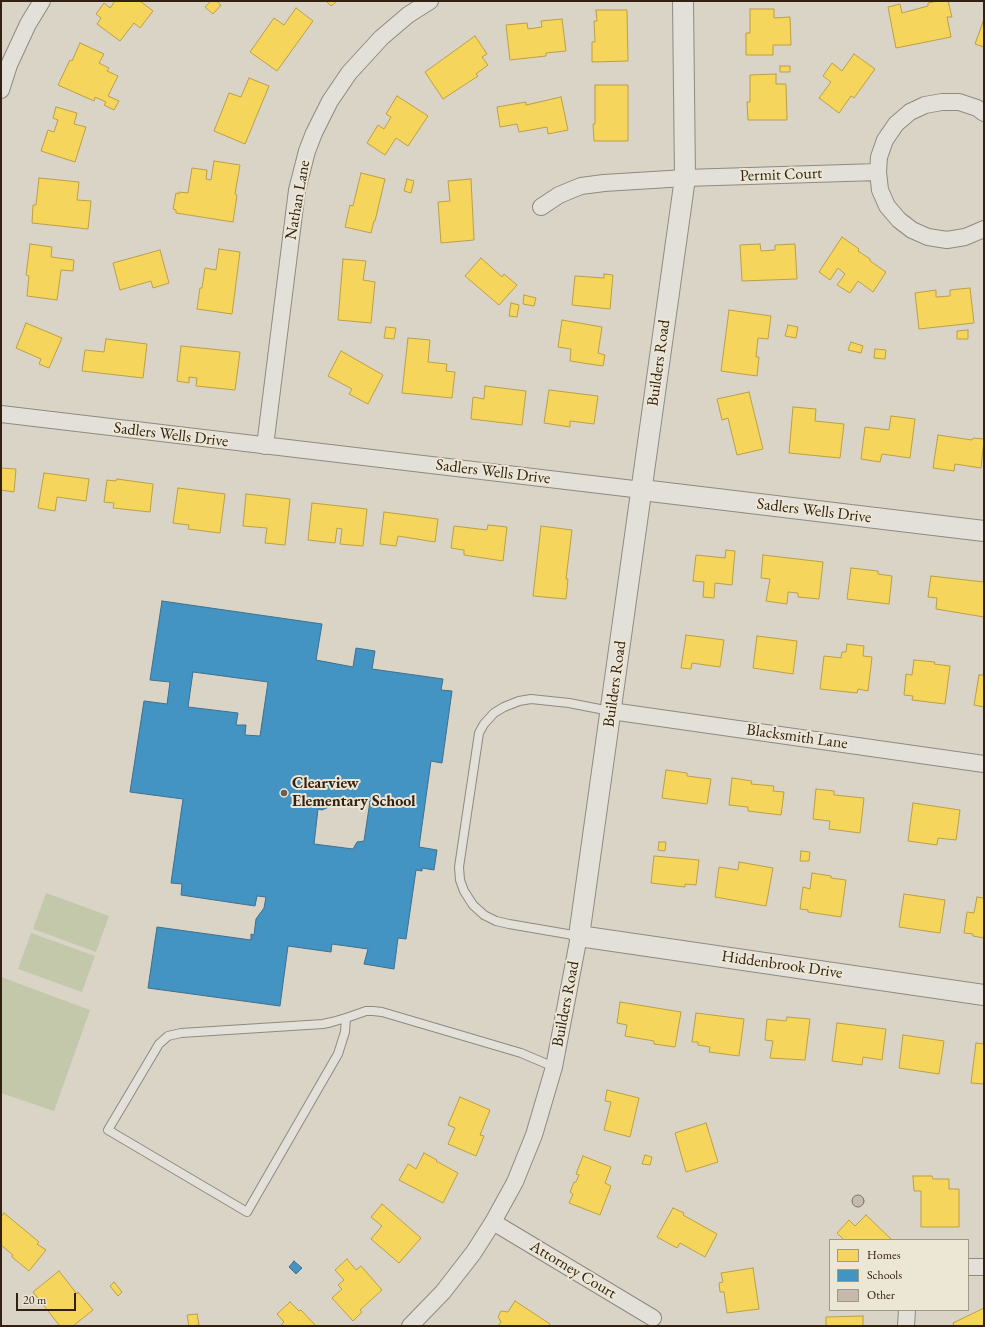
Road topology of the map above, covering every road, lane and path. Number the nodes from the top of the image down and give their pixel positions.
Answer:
1 (42, 1) edge
2 (430, 1) edge
3 (683, 1) edge
4 (1, 90) edge
5 (984, 113) edge
6 (878, 172) junction
7 (685, 178) junction
8 (541, 207) dead end
9 (984, 229) edge
10 (1, 414) edge
11 (266, 446) junction
12 (642, 490) junction
13 (984, 531) edge
14 (611, 711) junction
15 (984, 764) edge
16 (579, 936) junction
17 (984, 995) edge
18 (346, 1018) junction
19 (554, 1067) junction
20 (493, 1222) junction
21 (969, 1267) edge
22 (984, 1267) edge
23 (906, 1311) edge
24 (653, 1318) dead end
25 (410, 1326) edge
26 (906, 1326) edge

1 - 4 street
2 - 11 street, Nathan Lane
3 - 7 street, Builders Road
5 - 6 street
6 - 7 street, Permit Court
6 - 9 street
7 - 8 street, Permit Court
7 - 12 street, Builders Road
10 - 11 street, Sadlers Wells Drive
11 - 12 street, Sadlers Wells Drive
12 - 13 street, Sadlers Wells Drive
12 - 14 street, Builders Road
14 - 15 street, Blacksmith Lane
14 - 16 street, Builders Road
14 - 16 lane
16 - 17 street, Hiddenbrook Drive
16 - 19 street, Builders Road
18 - 18 lane
18 - 19 lane
19 - 20 street, Builders Road
20 - 24 street, Attorney Court
20 - 25 street, Builders Road
21 - 22 street
23 - 26 street

